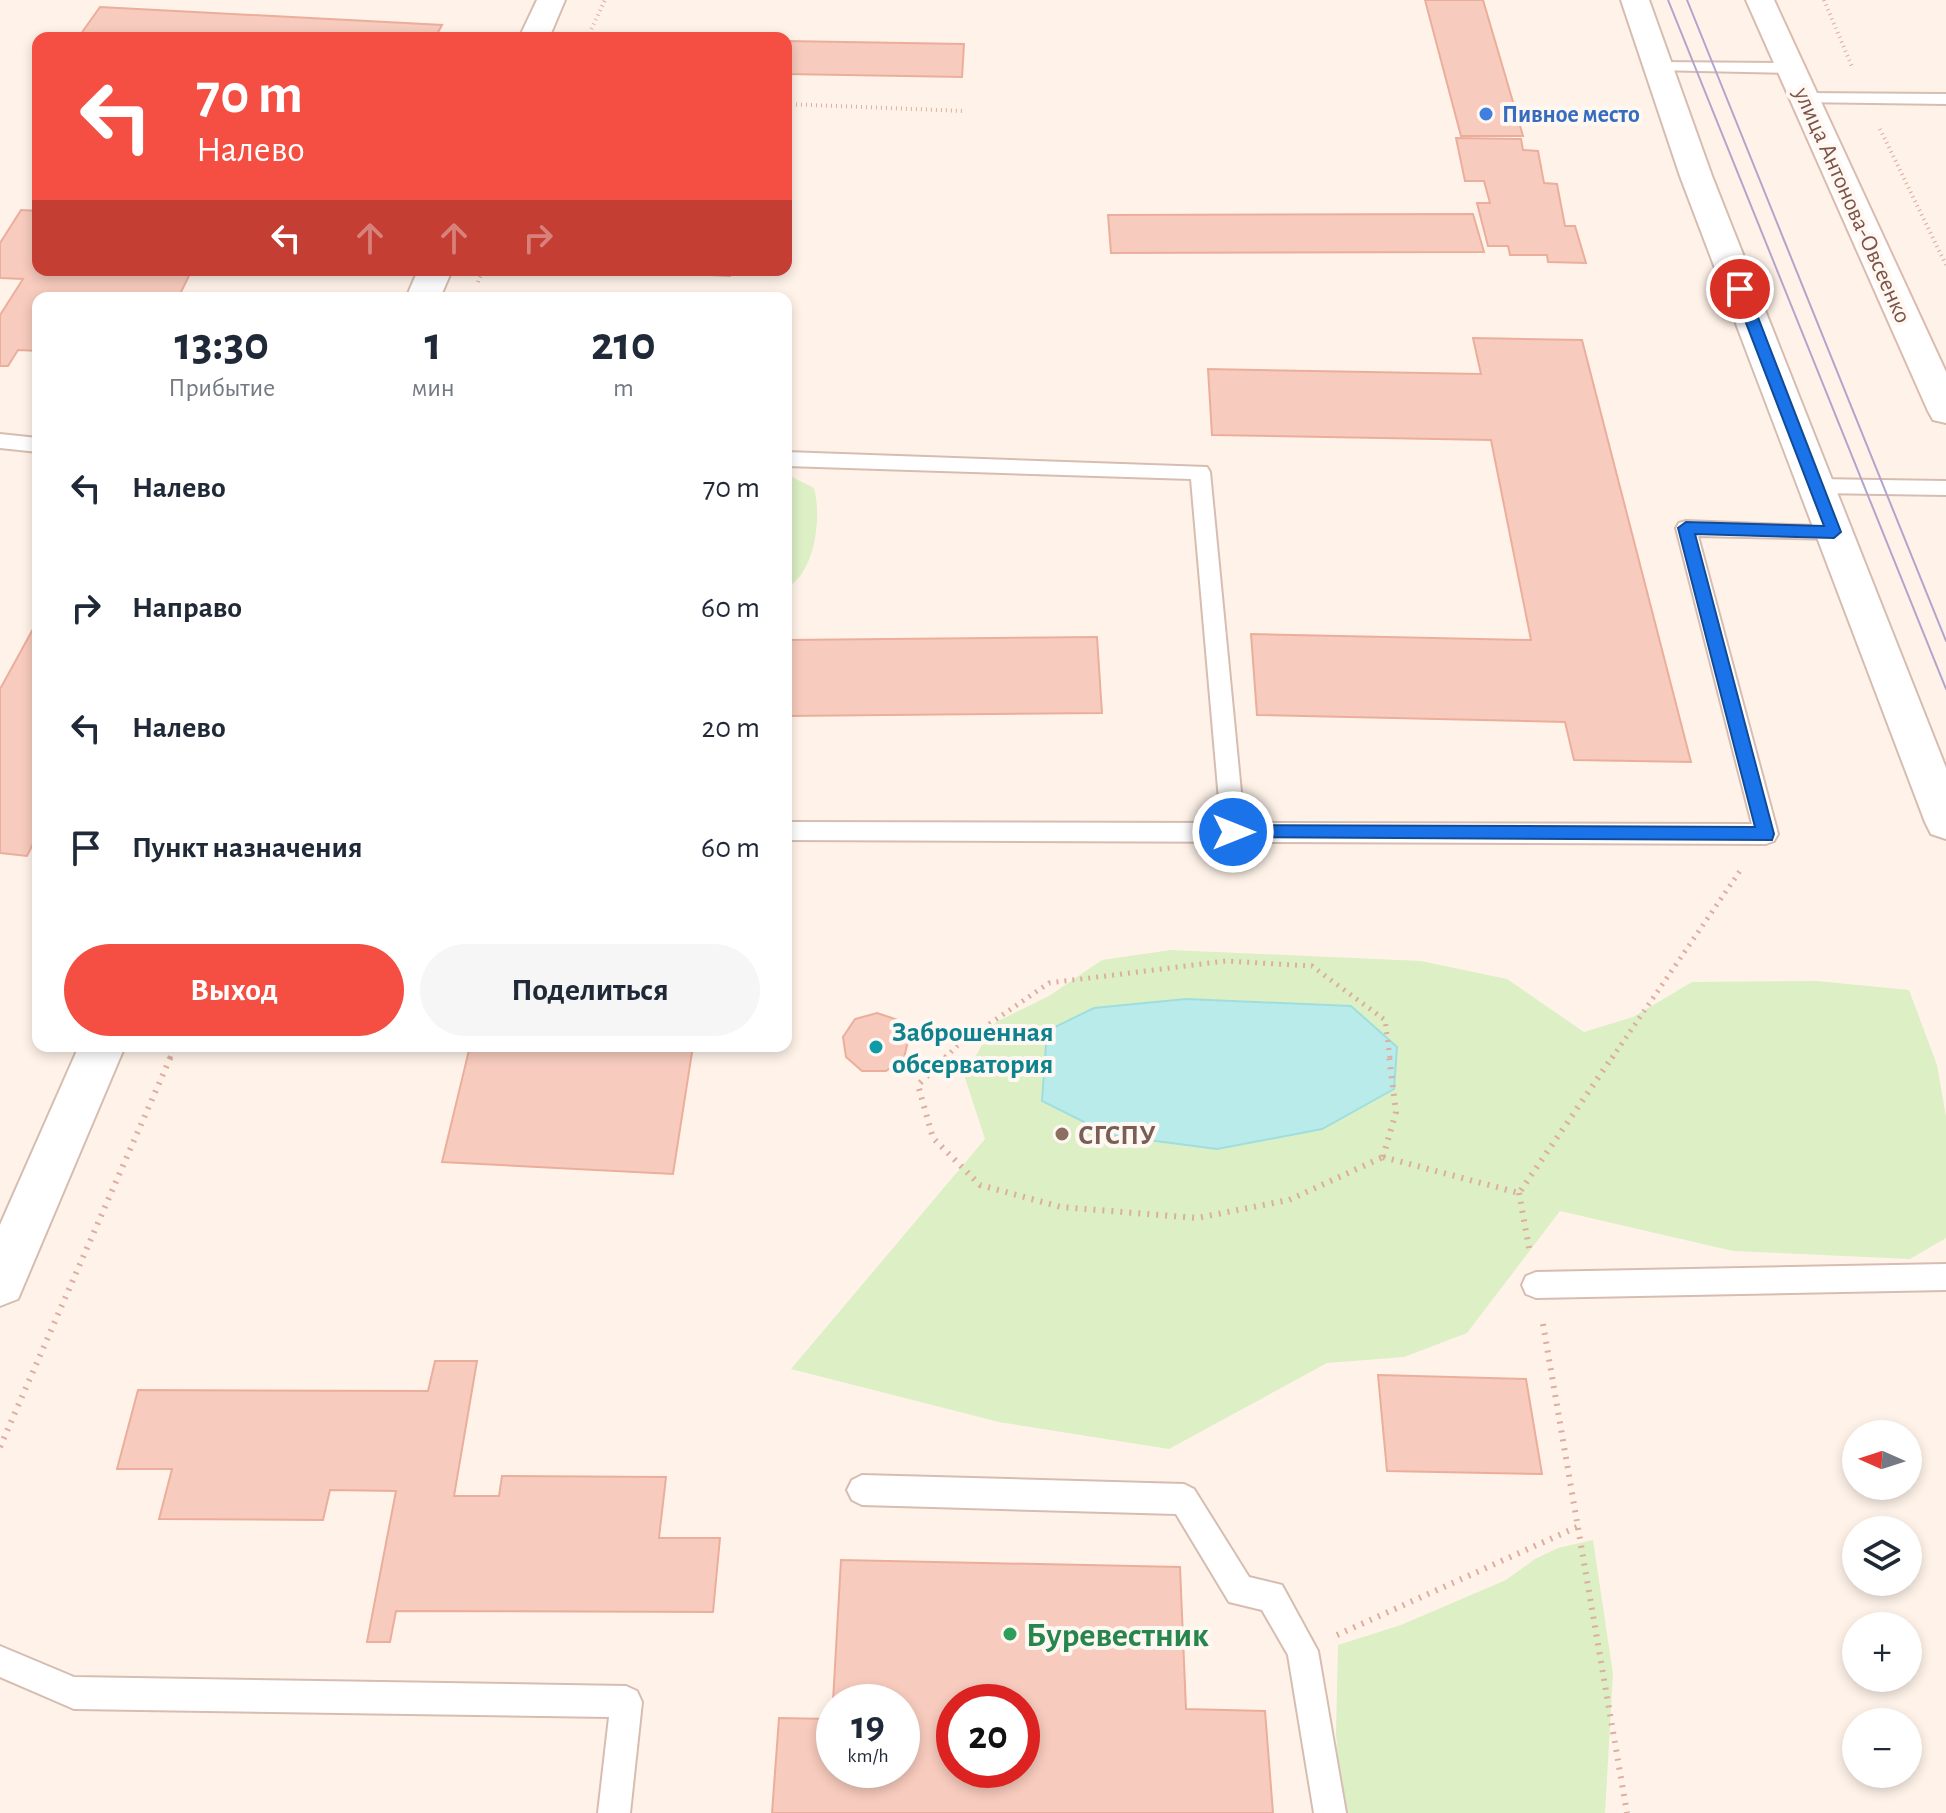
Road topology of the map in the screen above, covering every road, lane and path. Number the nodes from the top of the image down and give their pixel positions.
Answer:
1 (551, 0) edge
2 (605, 0) edge
3 (1635, 0) edge
4 (1760, 0) edge
5 (1824, 0) edge
6 (537, 32) edge
7 (590, 32) edge
8 (1658, 67) junction
9 (1791, 68) junction
10 (1803, 98) junction
11 (1866, 99) junction
12 (1946, 99) edge
13 (792, 104) edge
14 (964, 111) dead end
15 (1946, 265) edge
16 (1946, 411) edge
17 (0, 441) edge
18 (32, 444) edge
19 (792, 459) edge
20 (1816, 486) junction
21 (1946, 488) edge
22 (1834, 532) junction
23 (1946, 822) edge
24 (792, 831) edge
25 (1233, 832) junction
26 (1766, 834) junction
27 (99, 1052) edge
28 (172, 1052) edge
29 (1383, 1157) junction
30 (1519, 1193) junction
31 (1946, 1277) edge
32 (0, 1282) edge
33 (1536, 1285) junction
34 (0, 1447) edge
35 (862, 1490) dead end
36 (1577, 1527) junction
37 (1303, 1651) junction
38 (0, 1661) edge
39 (614, 1813) edge
40 (1330, 1813) edge
41 (1627, 1813) edge

1 - 6 street
2 - 7 path
3 - 8 street
4 - 9 street, улица Антонова-Овсеенко
5 - 11 path
8 - 9 lane
8 - 20 street
9 - 10 street, улица Антонова-Овсеенко
10 - 11 lane
10 - 16 street, улица Антонова-Овсеенко
11 - 12 lane
11 - 15 path
13 - 14 path
17 - 18 lane
19 - 25 lane
20 - 21 lane
20 - 22 street
22 - 23 street
22 - 26 lane
24 - 25 lane
25 - 26 lane
26 - 30 path
27 - 32 street
28 - 34 path
29 - 29 path
29 - 30 path
30 - 33 path
31 - 33 lane
33 - 36 path
35 - 37 lane
36 - 37 path
36 - 41 path
37 - 40 lane
38 - 39 lane

